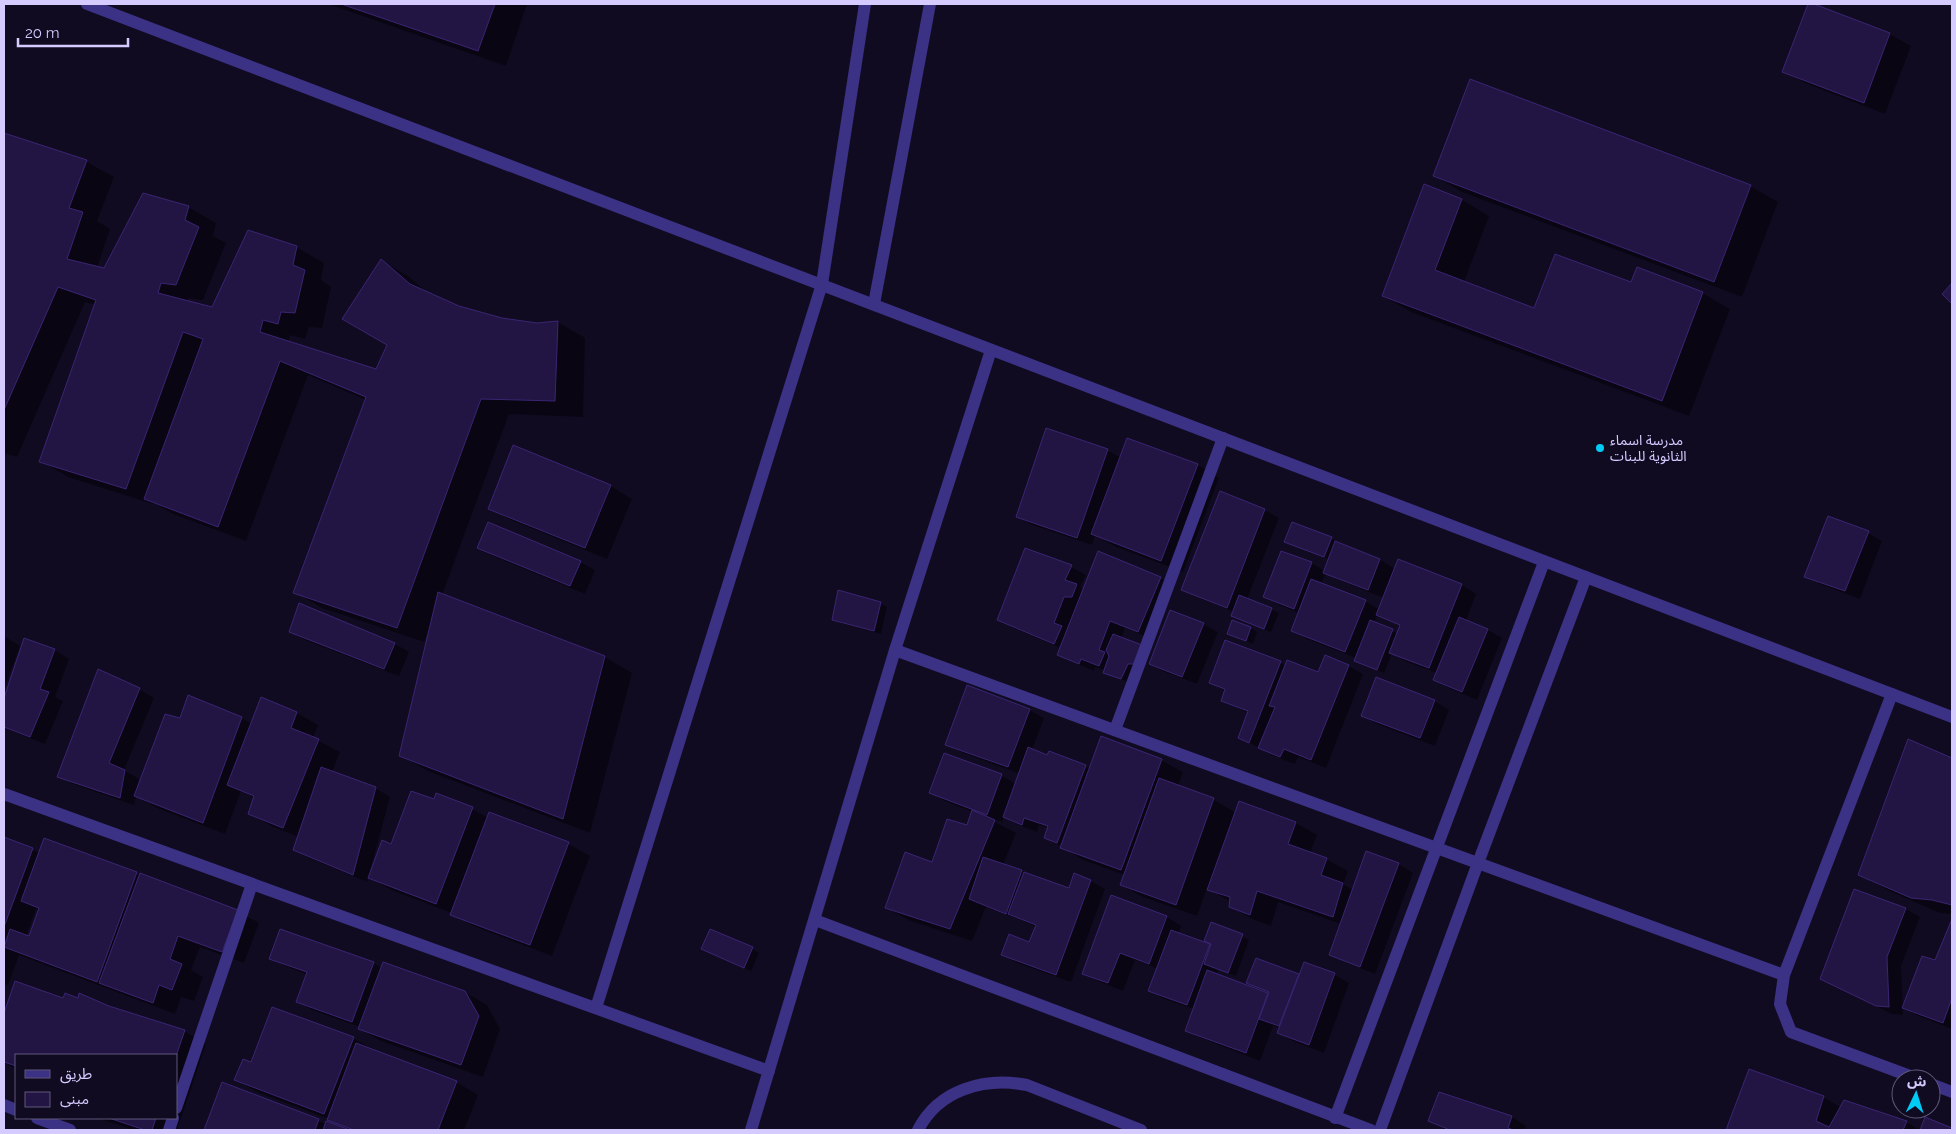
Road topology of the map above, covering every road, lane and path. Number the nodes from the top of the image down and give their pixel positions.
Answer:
1 (87, 4) edge
2 (866, 4) edge
3 (930, 4) edge
4 (822, 284) junction
5 (874, 304) junction
6 (991, 350) junction
7 (1223, 438) junction
8 (1544, 562) junction
9 (1586, 577) junction
10 (895, 650) junction
11 (1892, 694) junction
12 (1952, 717) edge
13 (1115, 730) junction
14 (4, 794) edge
15 (1437, 848) junction
16 (1478, 863) junction
17 (252, 884) junction
18 (815, 920) junction
19 (1784, 975) junction
20 (596, 1008) junction
21 (1891, 1069) edge
22 (769, 1071) junction
23 (178, 1102) edge
24 (1335, 1118) junction
25 (40, 1119) edge
26 (70, 1130) edge
27 (751, 1130) edge
28 (918, 1130) edge
29 (1141, 1130) edge
30 (1371, 1130) edge
31 (1380, 1130) edge

1 - 4 street
2 - 4 street
3 - 5 street
4 - 5 street
4 - 20 street
5 - 6 street
6 - 7 street
6 - 10 street
7 - 8 street
7 - 13 street
8 - 9 street
8 - 15 street
9 - 11 street
9 - 16 street
10 - 13 street
10 - 18 street
11 - 12 street
11 - 19 street
13 - 15 street
14 - 17 street
15 - 16 street
15 - 24 street
16 - 19 street
16 - 31 street
17 - 20 street
17 - 23 street
18 - 22 street
18 - 24 street
19 - 21 street
20 - 22 street
22 - 27 street
24 - 30 street
25 - 26 street
28 - 29 street

